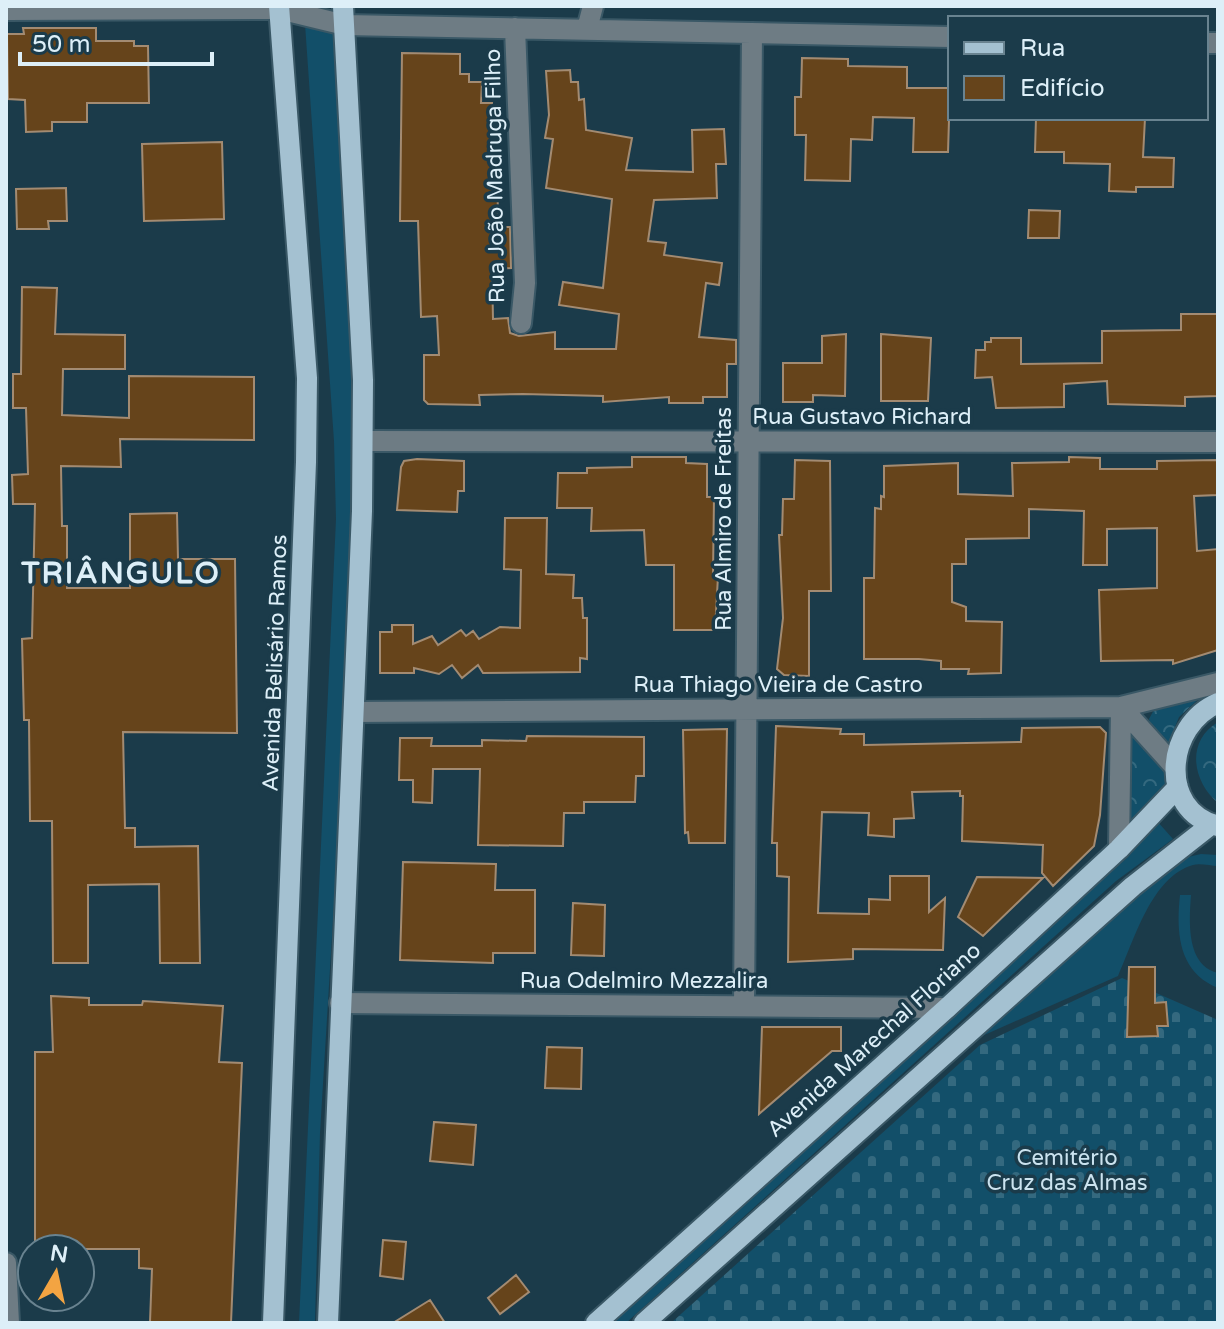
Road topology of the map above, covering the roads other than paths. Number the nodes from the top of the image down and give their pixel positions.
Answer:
1 (593, 6) edge
2 (279, 7) edge
3 (6, 10) edge
4 (344, 15) edge
5 (515, 28) junction
6 (587, 29) junction
7 (752, 33) junction
8 (948, 37) edge
9 (521, 323) dead end
10 (363, 441) junction
11 (748, 441) junction
12 (1218, 442) edge
13 (1212, 687) edge
14 (1218, 703) edge
15 (1121, 707) junction
16 (746, 710) junction
17 (354, 712) junction
18 (1176, 777) junction
19 (1215, 825) edge
20 (1119, 849) junction
21 (340, 1003) junction
22 (744, 1006) junction
23 (947, 1008) junction
24 (6, 1263) edge
25 (7, 1291) edge
26 (9, 1323) edge
27 (273, 1323) edge
28 (328, 1323) edge
29 (596, 1323) edge
30 (644, 1323) edge

1 - 6 street
2 - 3 street
2 - 4 street
2 - 27 main road, Avenida Belisário Ramos
4 - 5 street
4 - 10 main road
5 - 6 street
5 - 9 street, Rua João Madruga Filho
6 - 7 street
7 - 8 street
7 - 11 street, Rua Almiro de Freitas
10 - 11 street, Rua Gustavo Richard
10 - 17 main road
11 - 12 street, Rua Gustavo Richard
11 - 16 street, Rua Almiro de Freitas
13 - 15 street, Rua Thiago Vieira de Castro
14 - 18 main road
15 - 16 street, Rua Thiago Vieira de Castro
15 - 18 street
15 - 20 street
16 - 17 street, Rua Thiago Vieira de Castro
16 - 22 street, Rua Almiro de Freitas
17 - 21 main road
18 - 19 main road
18 - 20 main road, Avenida Marechal Floriano
19 - 30 main road
20 - 23 main road, Avenida Marechal Floriano
21 - 22 street, Rua Odelmiro Mezzalira
21 - 28 main road
22 - 23 street, Rua Odelmiro Mezzalira
23 - 29 main road, Avenida Marechal Floriano
24 - 25 street
25 - 26 street

